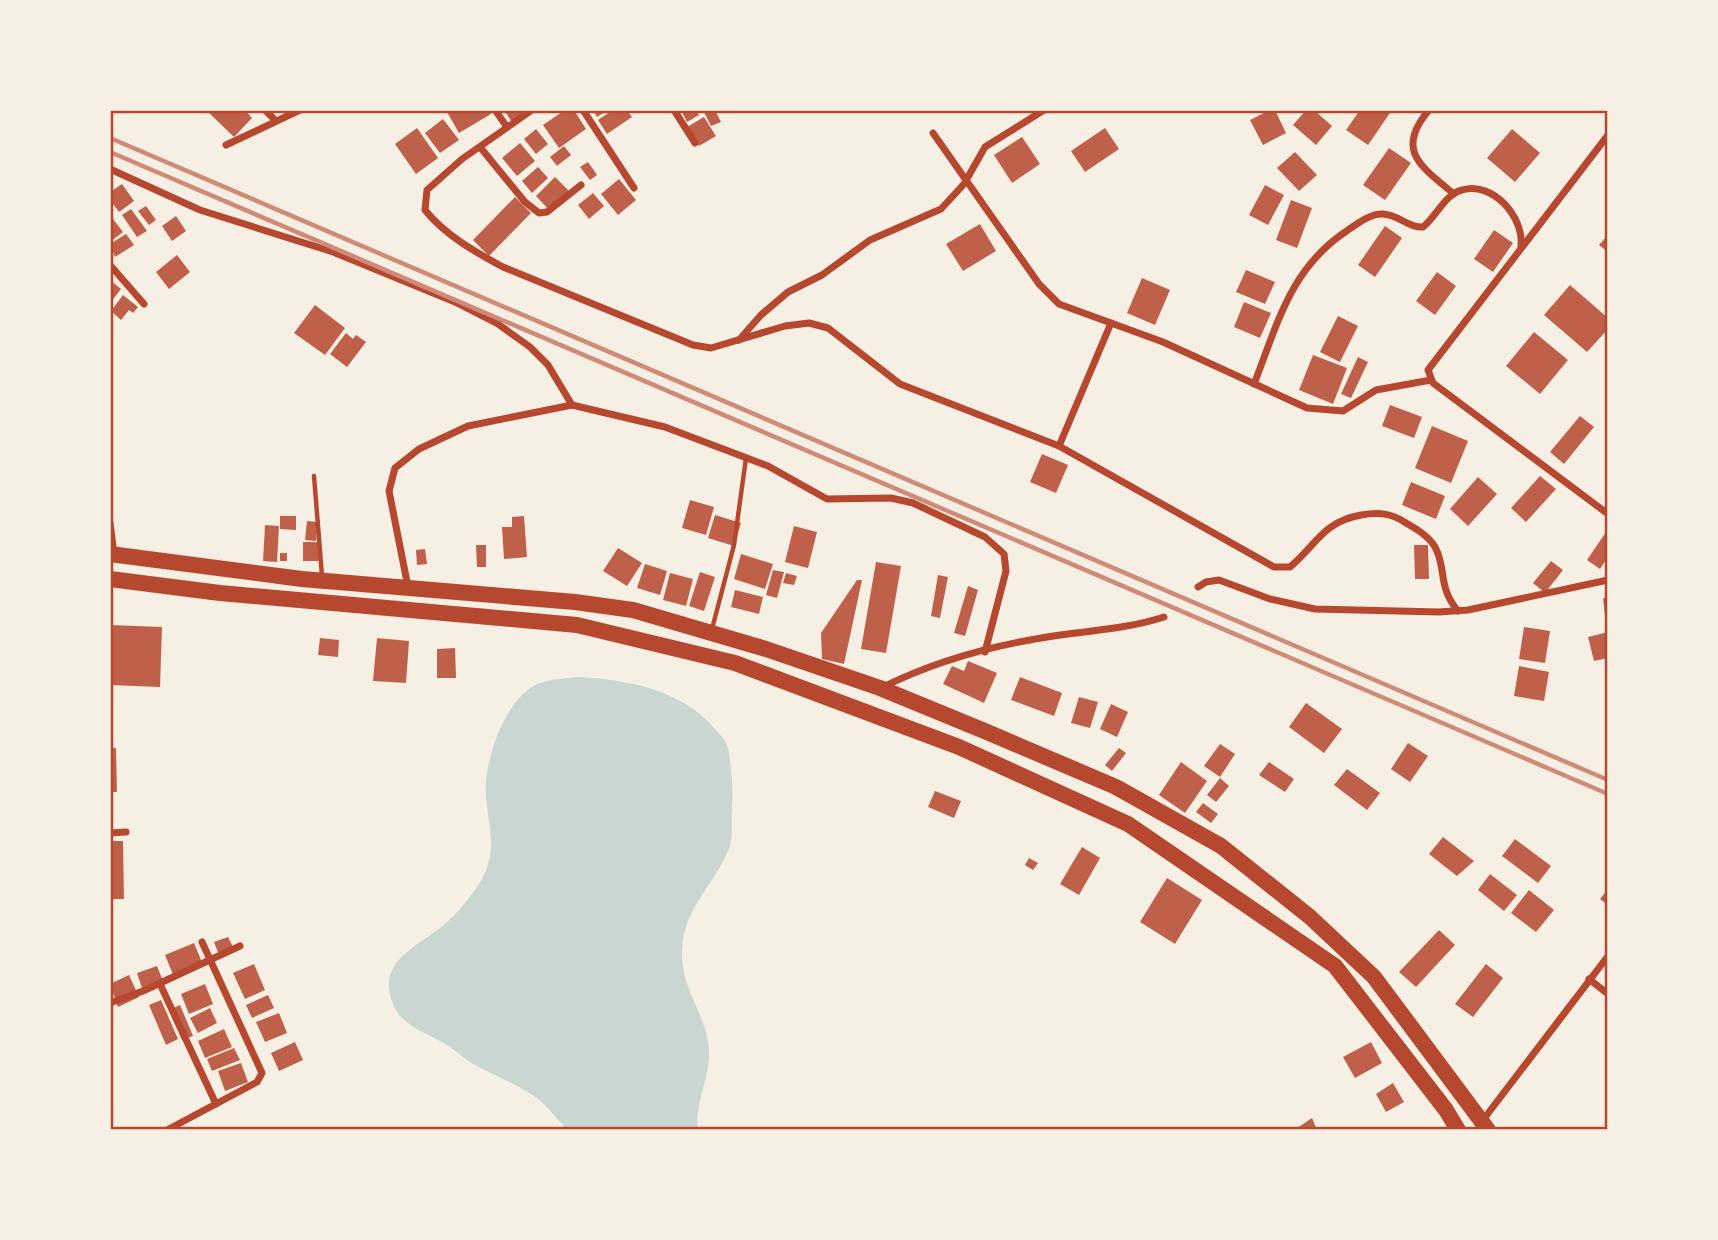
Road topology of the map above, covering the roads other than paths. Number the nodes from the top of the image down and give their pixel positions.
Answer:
1 (265, 110) edge
2 (300, 110) edge
3 (495, 110) edge
4 (532, 110) edge
5 (583, 110) edge
6 (674, 110) edge
7 (1043, 110) edge
8 (1429, 110) edge
9 (276, 121) junction
10 (507, 127) junction
11 (933, 133) dead end
12 (1608, 135) edge
13 (695, 143) dead end
14 (226, 145) dead end
15 (480, 147) junction
16 (113, 173) edge
17 (966, 180) junction
18 (581, 185) dead end
19 (634, 188) dead end
20 (1454, 194) junction
21 (1521, 247) junction
22 (110, 265) edge
23 (144, 304) dead end
24 (1111, 323) junction
25 (739, 340) junction
26 (1431, 380) junction
27 (1254, 384) junction
28 (572, 405) junction
29 (1059, 446) junction
30 (746, 458) junction
31 (314, 475) dead end
32 (1608, 514) edge
33 (110, 523) edge
34 (112, 554) edge
35 (322, 578) junction
36 (110, 579) edge
37 (1608, 580) edge
38 (1198, 587) dead end
39 (408, 588) junction
40 (1458, 611) junction
41 (1164, 617) dead end
42 (711, 634) junction
43 (985, 652) junction
44 (880, 688) junction
45 (125, 832) dead end
46 (110, 833) edge
47 (202, 942) dead end
48 (240, 946) dead end
49 (1608, 956) edge
50 (211, 960) junction
51 (1589, 979) junction
52 (160, 984) junction
53 (1608, 994) edge
54 (110, 1003) edge
55 (216, 1104) junction
56 (1485, 1125) edge
57 (167, 1130) edge
58 (1458, 1130) edge

1 - 9 street
2 - 9 street
3 - 10 street
4 - 10 street
5 - 19 street
6 - 13 street
7 - 17 street
8 - 20 street
9 - 14 street
10 - 15 street
11 - 17 street
12 - 21 street
15 - 18 street
15 - 25 street
16 - 28 street
17 - 24 street
17 - 25 street
20 - 21 street
20 - 27 street
21 - 26 street
22 - 23 street
24 - 27 street
24 - 29 street
25 - 29 street
26 - 27 street
26 - 32 street
28 - 30 street
28 - 39 street
29 - 40 street
30 - 42 lane
30 - 43 street
31 - 35 lane
33 - 34 street
34 - 35 highway
35 - 39 highway
36 - 58 highway
37 - 40 street
38 - 40 street
39 - 42 highway
41 - 43 street
42 - 44 highway
43 - 44 street
44 - 56 highway
45 - 46 street
47 - 50 street
48 - 50 street
49 - 51 street
50 - 52 street
50 - 55 street
51 - 53 street
51 - 56 street
52 - 54 street
52 - 55 street
55 - 57 street

